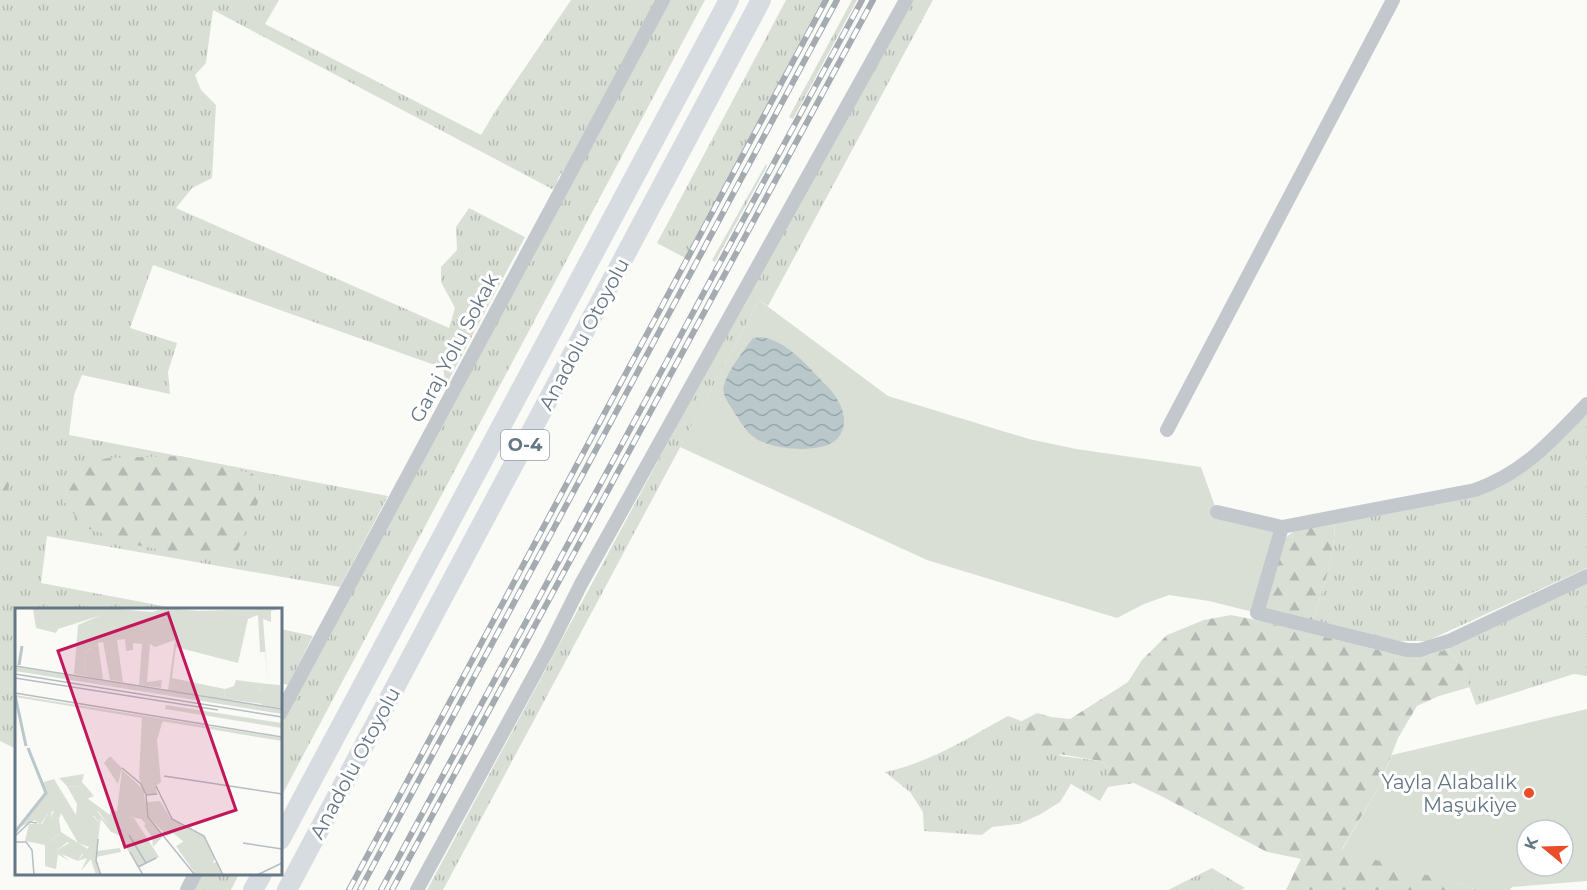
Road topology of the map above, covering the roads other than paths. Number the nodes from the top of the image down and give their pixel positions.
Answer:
1 (663, 0) edge
2 (729, 0) edge
3 (762, 0) edge
4 (906, 0) edge
5 (1393, 0) edge
6 (1587, 404) edge
7 (1167, 430) dead end
8 (1217, 512) dead end
9 (1282, 527) junction
10 (1587, 576) edge
11 (282, 710) edge
12 (282, 836) edge
13 (194, 875) edge
14 (261, 875) edge
15 (187, 890) edge
16 (253, 890) edge
17 (287, 890) edge
18 (417, 890) edge

1 - 11 street, Garaj Yolu Sokak
2 - 12 highway, Anadolu Otoyolu / O-4
3 - 17 highway, Anadolu Otoyolu / O-4
4 - 18 street
5 - 7 street
6 - 9 street
8 - 9 street
9 - 10 street
13 - 15 street
14 - 16 highway

